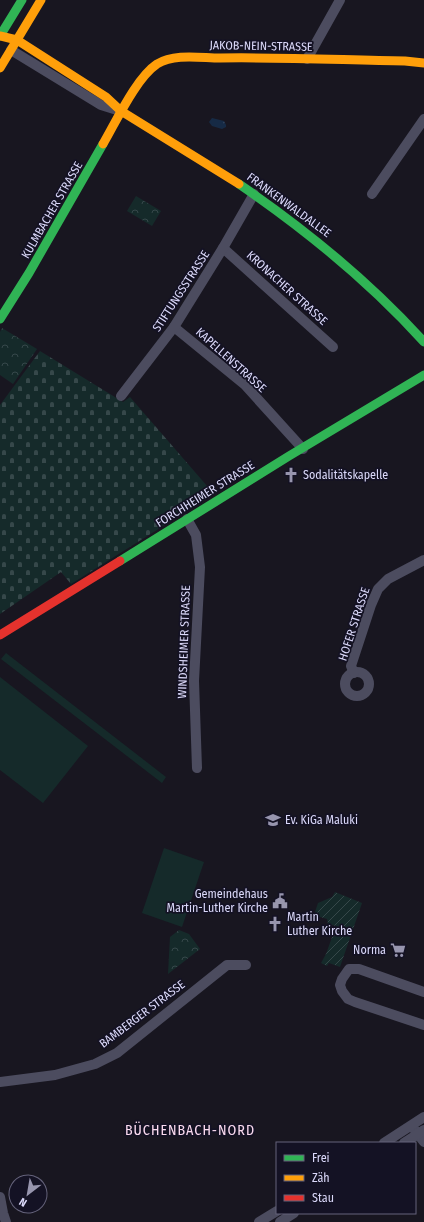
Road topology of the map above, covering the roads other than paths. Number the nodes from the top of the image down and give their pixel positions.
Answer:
1 (22, 0) edge
2 (41, 0) edge
3 (340, 0) edge
4 (0, 36) edge
5 (17, 40) junction
6 (11, 50) junction
7 (307, 59) junction
8 (424, 63) edge
9 (0, 68) edge
10 (121, 111) junction
11 (424, 119) edge
12 (254, 194) junction
13 (372, 194) dead end
14 (224, 248) junction
15 (0, 319) edge
16 (174, 327) junction
17 (424, 342) edge
18 (333, 347) dead end
19 (424, 376) edge
20 (121, 396) dead end
21 (303, 448) junction
22 (187, 519) junction
23 (424, 560) edge
24 (0, 635) edge
25 (354, 673) dead end
26 (197, 768) dead end
27 (246, 965) dead end
28 (424, 992) edge
29 (424, 1025) edge
30 (0, 1082) edge
31 (424, 1117) edge
32 (412, 1125) junction
33 (422, 1135) edge
34 (386, 1142) edge
35 (406, 1142) edge
36 (0, 1197) edge
37 (276, 1212) edge
38 (292, 1214) edge
39 (6, 1222) edge
40 (259, 1222) edge
41 (280, 1222) edge

1 - 4 street
2 - 5 street
3 - 7 street
5 - 6 street
5 - 6 street
5 - 10 street, FRANKENWALDALLEE
6 - 9 street
6 - 10 street, FRANKENWALDALLEE
7 - 8 street, JAKOB-NEIN-STRASSE
7 - 10 street, JAKOB-NEIN-STRASSE
10 - 12 street, FRANKENWALDALLEE
10 - 15 street, KULMBACHER STRASSE
11 - 13 street
12 - 14 street, STIFTUNGSSTRASSE
12 - 17 street, FRANKENWALDALLEE
14 - 16 street, STIFTUNGSSTRASSE
14 - 18 street, KRONACHER STRASSE
16 - 20 street, STIFTUNGSSTRASSE
16 - 21 street, KAPELLENSTRASSE
19 - 21 street, FORCHHEIMER STRASSE
21 - 22 street, FORCHHEIMER STRASSE
22 - 24 street, FORCHHEIMER STRASSE
22 - 26 street, WINDSHEIMER STRASSE
23 - 25 street, HOFER STRASSE
27 - 30 street, BAMBERGER STRASSE
28 - 29 street
31 - 32 street
32 - 33 street
32 - 34 street
33 - 35 street
36 - 39 street
37 - 40 street
38 - 41 street

